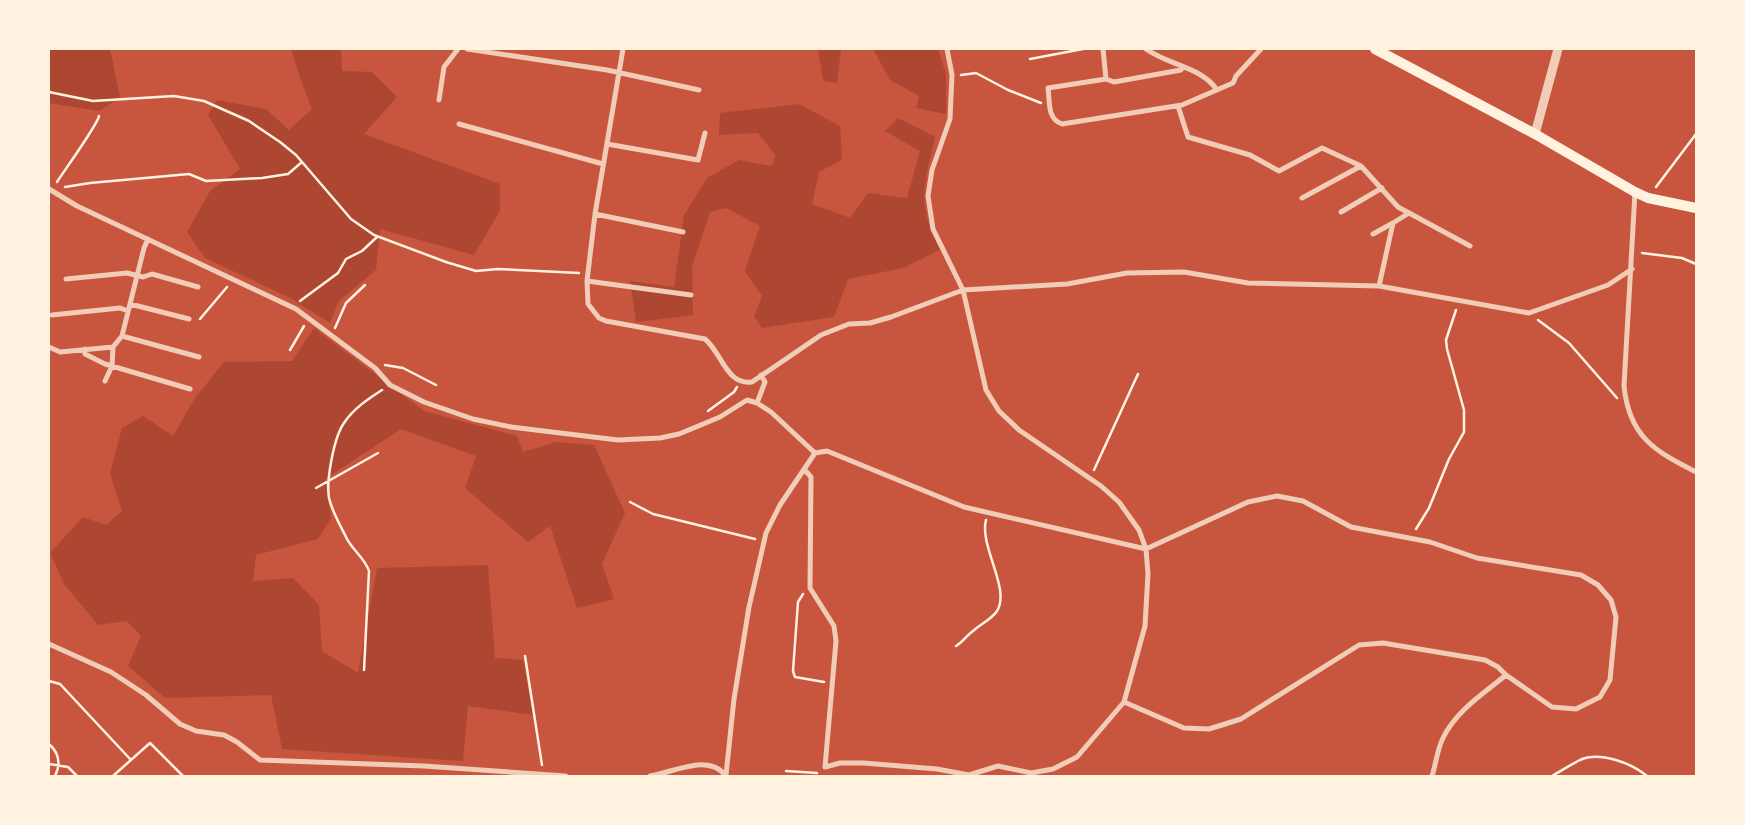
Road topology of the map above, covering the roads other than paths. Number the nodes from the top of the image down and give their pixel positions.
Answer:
1 (458, 49) edge
2 (467, 49) edge
3 (623, 49) edge
4 (947, 49) edge
5 (1102, 49) edge
6 (1146, 49) edge
7 (1261, 49) edge
8 (1376, 49) edge
9 (1558, 49) edge
10 (1182, 67) junction
11 (618, 73) junction
12 (1106, 79) junction
13 (699, 90) dead end
14 (1217, 90) junction
15 (439, 100) dead end
16 (1178, 106) junction
17 (459, 124) dead end
18 (705, 133) dead end
19 (1535, 134) junction
20 (607, 144) junction
21 (603, 164) junction
22 (1361, 166) junction
23 (1382, 188) junction
24 (50, 189) edge
25 (1635, 192) junction
26 (1302, 198) dead end
27 (1696, 208) edge
28 (1341, 212) dead end
29 (1409, 213) junction
30 (595, 214) junction
31 (1393, 223) junction
32 (682, 232) dead end
33 (1373, 234) dead end
34 (148, 239) junction
35 (1470, 246) dead end
36 (1632, 269) junction
37 (137, 276) junction
38 (66, 279) dead end
39 (587, 281) junction
40 (1379, 286) junction
41 (198, 287) dead end
42 (963, 290) junction
43 (691, 295) dead end
44 (130, 304) junction
45 (128, 311) junction
46 (52, 315) dead end
47 (189, 320) dead end
48 (122, 336) junction
49 (49, 347) edge
50 (113, 347) junction
51 (85, 349) junction
52 (199, 357) dead end
53 (112, 366) junction
54 (761, 375) junction
55 (105, 381) dead end
56 (190, 388) dead end
57 (757, 403) junction
58 (815, 453) junction
59 (804, 469) junction
60 (1696, 472) edge
61 (1146, 549) junction
62 (49, 644) edge
63 (1506, 676) junction
64 (1124, 702) junction
65 (968, 775) edge
66 (566, 776) edge
67 (650, 776) edge
68 (726, 776) edge
69 (1432, 776) edge

1 - 15 street
2 - 11 street
3 - 11 street
4 - 42 street
5 - 12 street
6 - 10 street
7 - 14 street
8 - 19 main road
9 - 19 street
10 - 12 street
10 - 14 street
11 - 13 street
11 - 20 street
12 - 16 street
14 - 16 street
16 - 22 street
17 - 21 street
18 - 20 street
19 - 25 main road
20 - 21 street
21 - 30 street
22 - 23 street
22 - 26 street
23 - 28 street
23 - 29 street
24 - 34 street
25 - 27 main road
25 - 36 street
29 - 31 street
29 - 35 street
30 - 32 street
30 - 39 street
31 - 33 street
31 - 40 street
34 - 37 street
34 - 57 street
36 - 40 street
36 - 60 street
37 - 38 street
37 - 41 street
37 - 44 street
39 - 43 street
39 - 54 street
40 - 42 street
42 - 54 street
42 - 61 street
44 - 45 street
44 - 47 street
45 - 46 street
45 - 48 street
48 - 50 street
48 - 52 street
49 - 51 street
50 - 51 street
50 - 53 street
51 - 53 street
53 - 55 street
53 - 56 street
54 - 57 street
57 - 58 street
58 - 59 street
58 - 61 street
59 - 65 street
59 - 68 street
61 - 63 street
61 - 64 street
62 - 66 street
63 - 64 street
63 - 69 street
64 - 65 street
67 - 68 street

